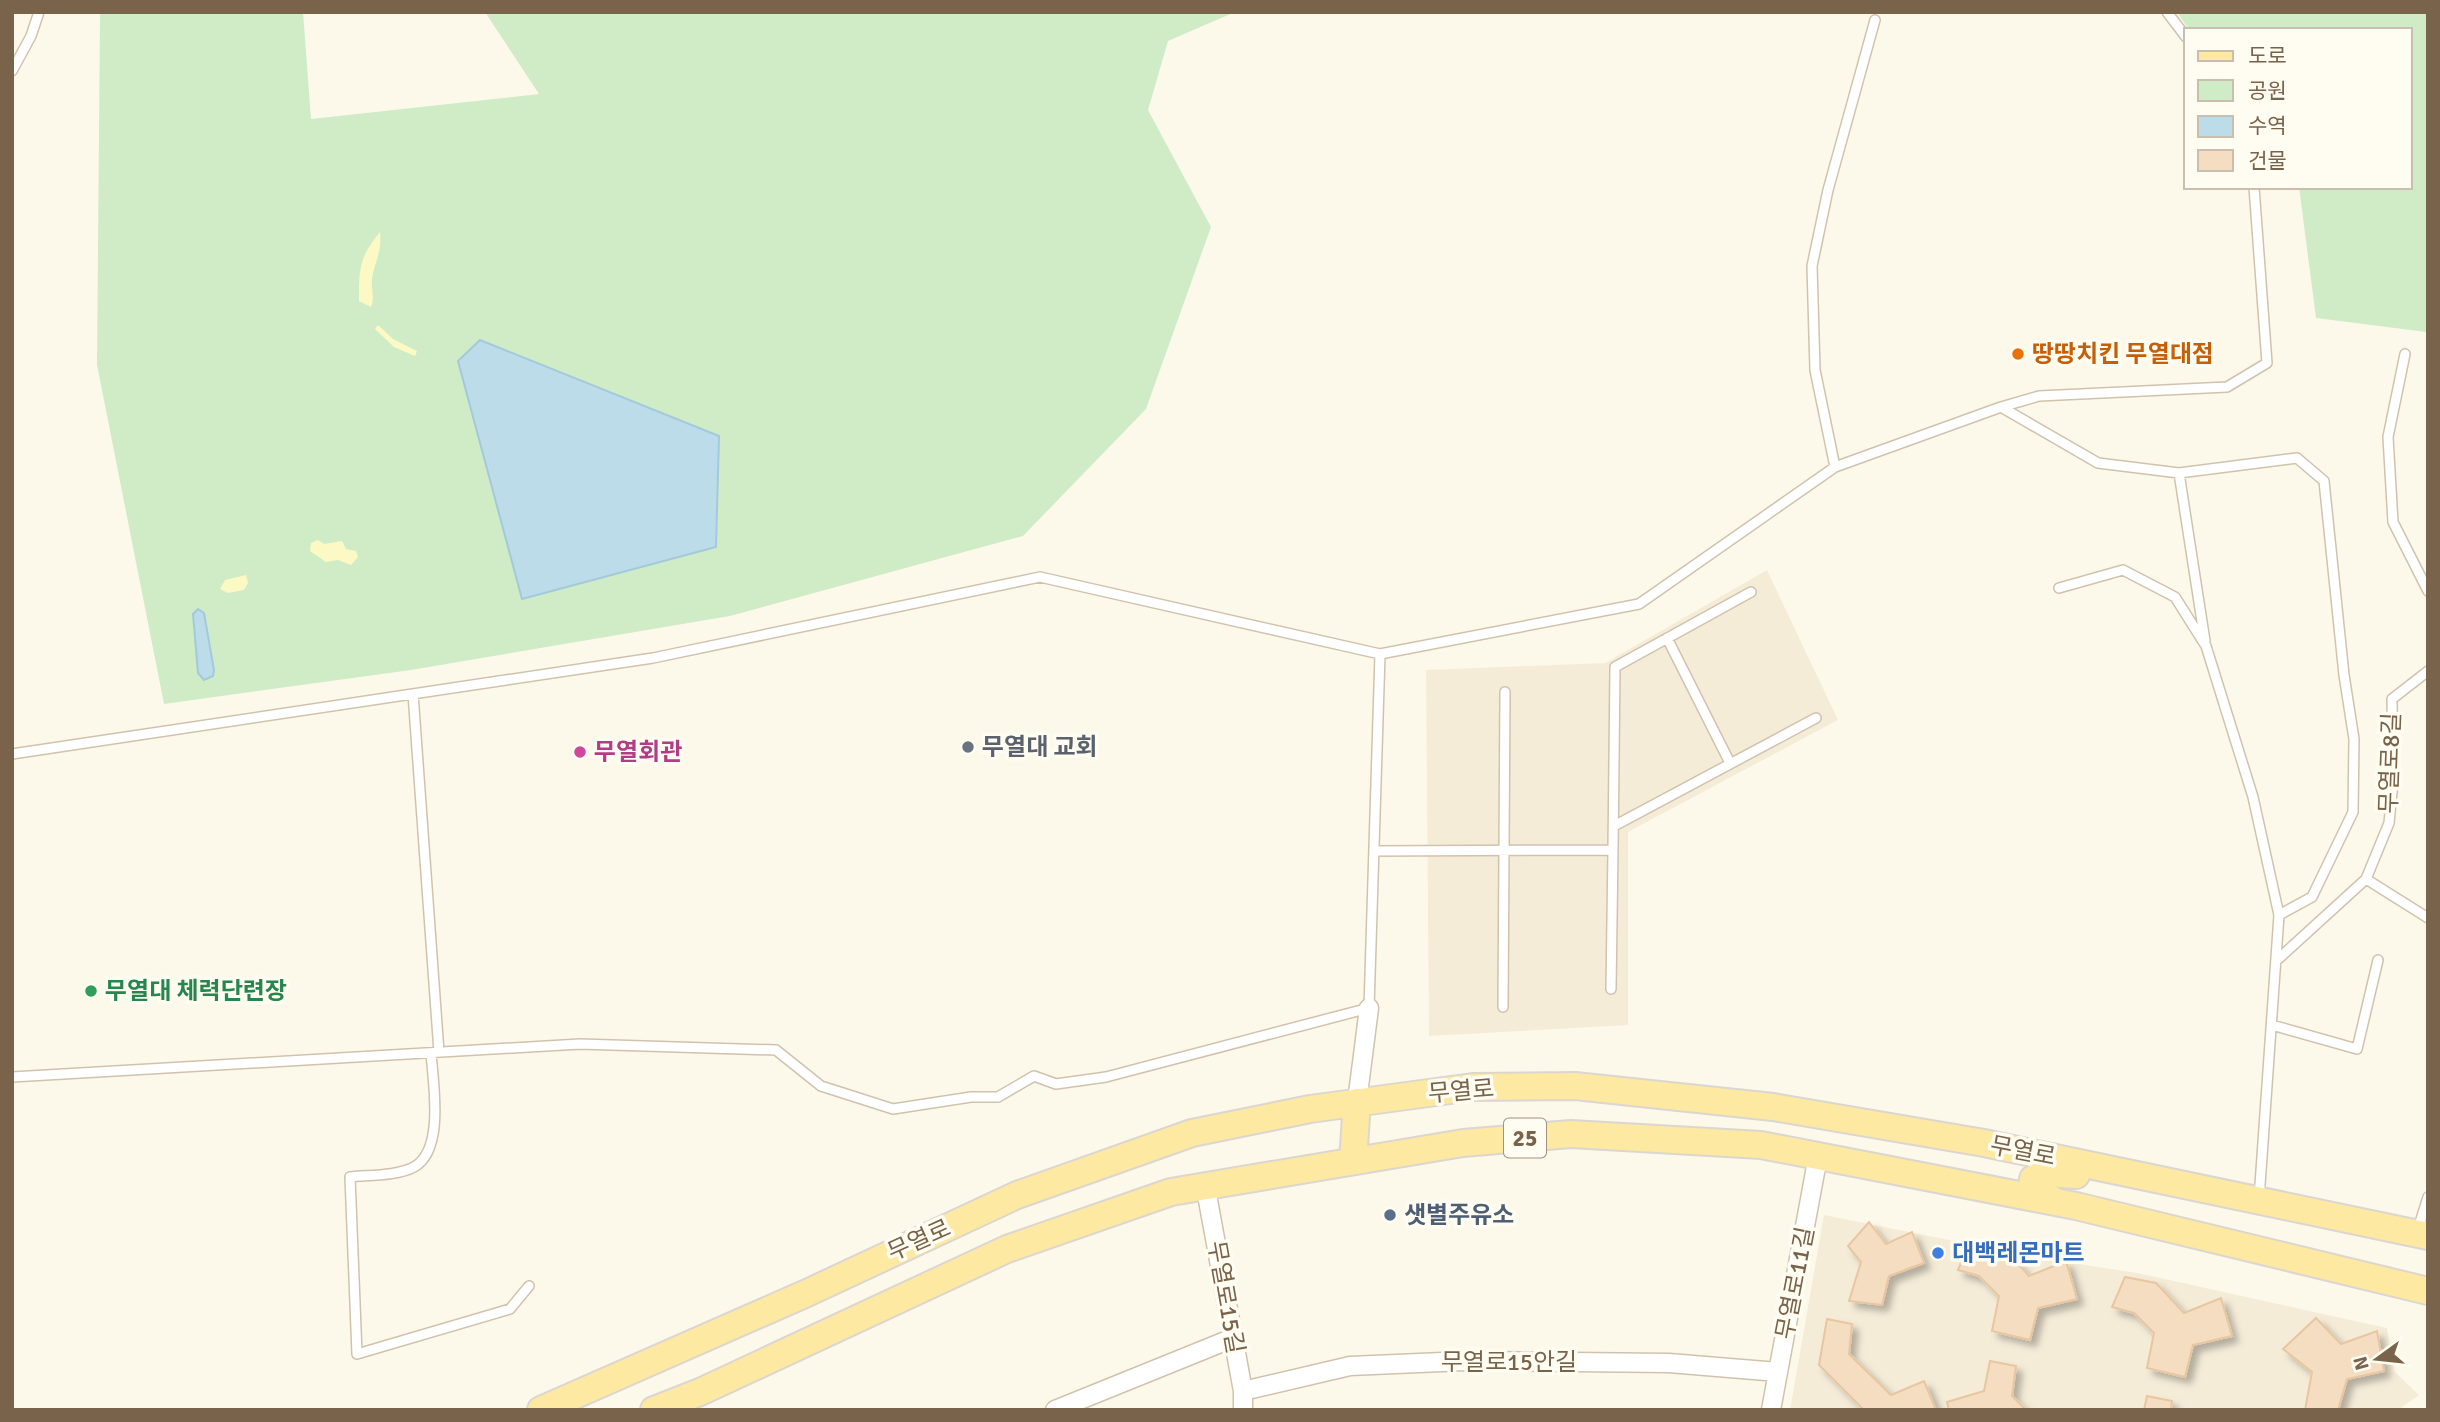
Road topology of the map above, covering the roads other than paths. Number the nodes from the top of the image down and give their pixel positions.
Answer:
1 (39, 12) edge
2 (2167, 12) edge
3 (1875, 20) dead end
4 (2184, 34) edge
5 (12, 71) edge
6 (2254, 189) edge
7 (2405, 354) dead end
8 (2001, 407) junction
9 (1835, 467) junction
10 (2179, 473) junction
11 (2059, 587) dead end
12 (2428, 591) edge
13 (1751, 592) dead end
14 (1667, 638) junction
15 (2206, 646) junction
16 (1380, 654) junction
17 (2428, 671) edge
18 (1505, 692) dead end
19 (413, 694) junction
20 (1815, 718) dead end
21 (12, 754) edge
22 (1730, 763) junction
23 (1614, 826) junction
24 (1374, 850) junction
25 (1504, 850) junction
26 (1613, 850) junction
27 (2366, 879) junction
28 (2279, 915) junction
29 (2428, 918) edge
30 (2378, 960) dead end
31 (2276, 961) junction
32 (1611, 989) dead end
33 (1369, 1007) junction
34 (1503, 1007) dead end
35 (2272, 1025) junction
36 (435, 1053) junction
37 (12, 1077) edge
38 (1357, 1102) junction
39 (1818, 1156) junction
40 (1353, 1161) junction
41 (2120, 1171) junction
42 (1205, 1184) junction
43 (2428, 1197) edge
44 (2259, 1200) junction
45 (2057, 1202) junction
46 (2422, 1235) edge
47 (529, 1286) dead end
48 (2428, 1291) edge
49 (1233, 1338) junction
50 (1778, 1372) junction
51 (1242, 1391) junction
52 (541, 1410) edge
53 (655, 1410) edge
54 (1055, 1410) edge
55 (1243, 1410) edge
56 (1771, 1410) edge

1 - 5 lane
2 - 4 lane
3 - 9 lane
6 - 8 lane
7 - 12 lane
8 - 9 lane
8 - 10 lane
9 - 16 lane
10 - 15 lane
10 - 28 lane
11 - 15 lane
13 - 14 lane
14 - 22 lane
14 - 23 lane
15 - 28 lane
16 - 19 lane
16 - 24 lane
17 - 27 lane, 무열로8길
18 - 25 lane
19 - 21 lane
19 - 36 lane
20 - 22 lane
22 - 23 lane
23 - 26 lane
24 - 25 lane
24 - 33 lane
25 - 26 lane
25 - 34 lane
26 - 32 lane
27 - 29 lane
27 - 31 lane
28 - 31 lane
30 - 35 lane
31 - 35 lane
33 - 36 lane
33 - 38 street
35 - 44 lane
36 - 37 lane
36 - 47 lane
38 - 40 main road
38 - 41 main road, 무열로
38 - 52 main road, 무열로
39 - 40 main road, 무열로 / 25
39 - 45 main road, 무열로 / 25
39 - 50 street, 무열로11길
40 - 42 main road, 무열로 / 25
41 - 44 main road, 무열로
41 - 45 main road
42 - 49 street, 무열로15길
42 - 53 main road, 무열로 / 25
43 - 46 lane
44 - 46 main road, 무열로
45 - 48 main road, 무열로 / 25
49 - 51 street, 무열로15길
49 - 54 street
50 - 51 street, 무열로15안길
50 - 56 street, 무열로11길
51 - 55 street, 무열로15길

